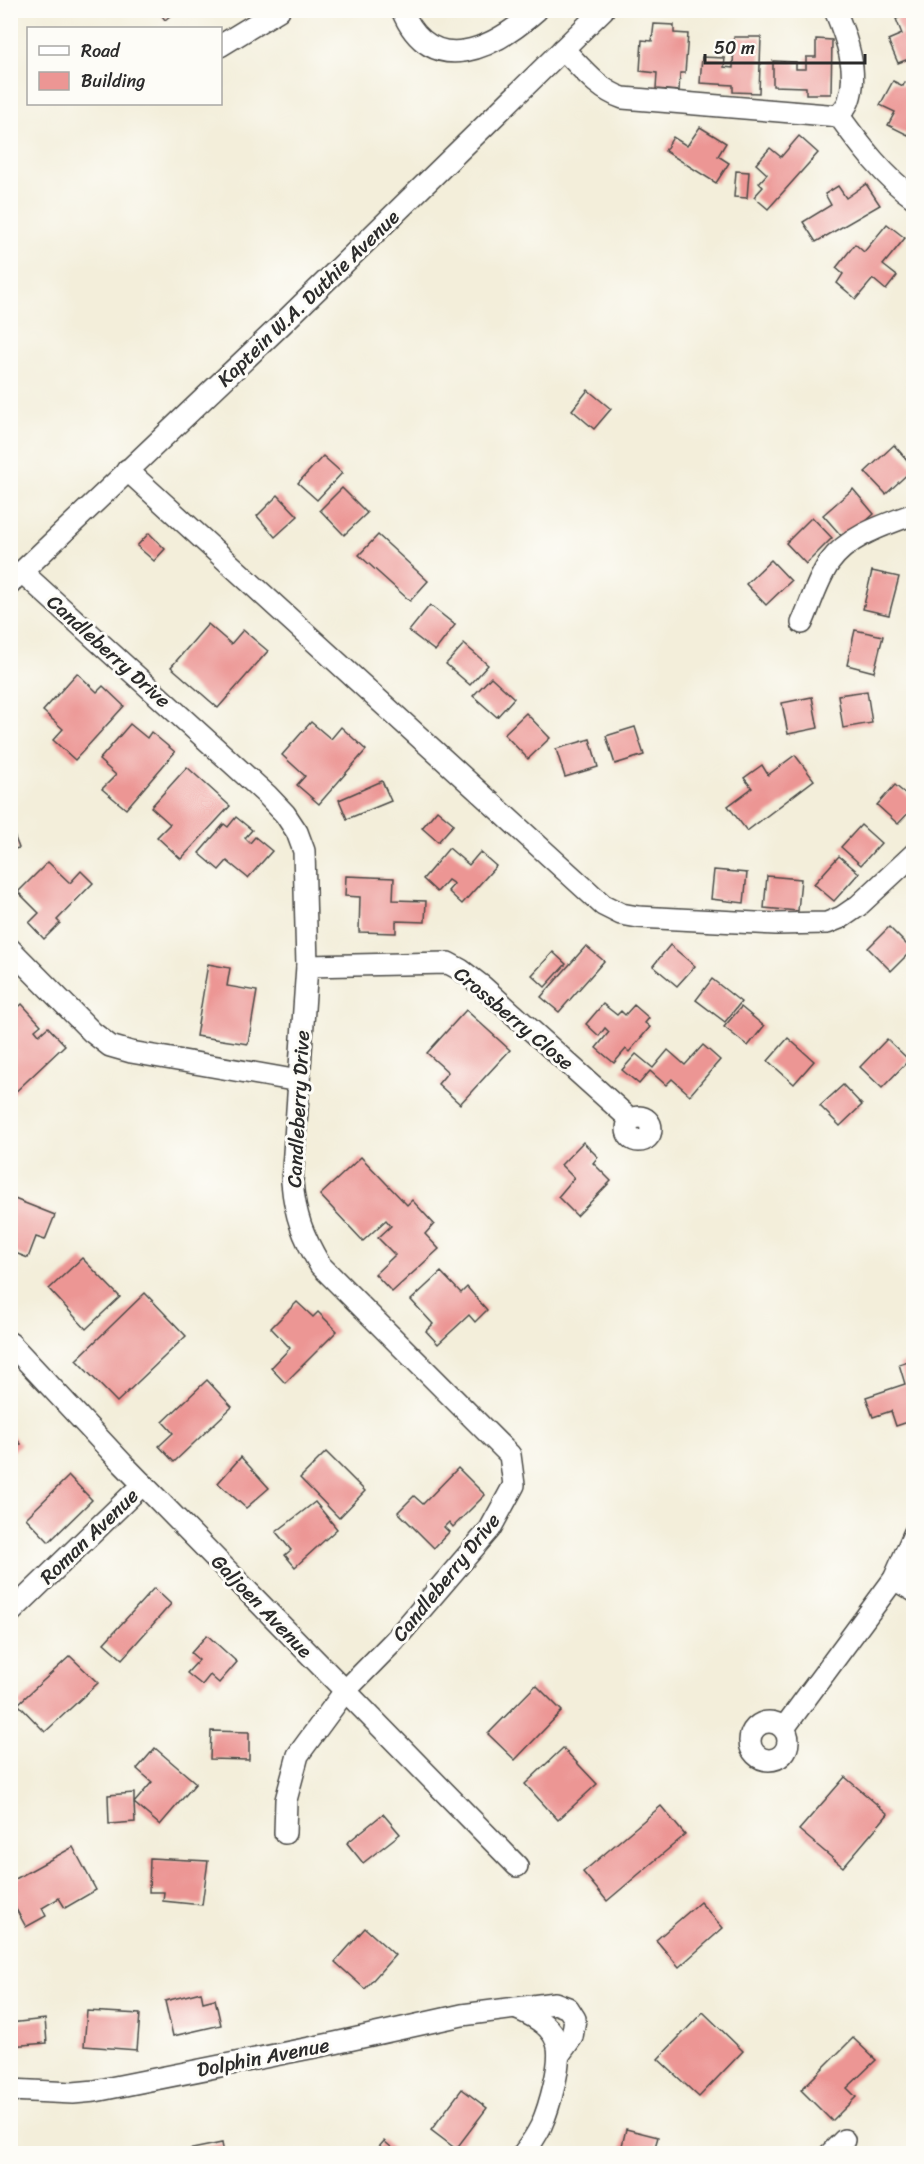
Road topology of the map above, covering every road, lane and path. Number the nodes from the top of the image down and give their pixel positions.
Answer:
1 (279, 10) edge
2 (402, 10) edge
3 (537, 10) edge
4 (603, 10) edge
5 (835, 10) edge
6 (222, 45) edge
7 (563, 49) junction
8 (839, 116) junction
9 (914, 198) edge
10 (127, 470) junction
11 (914, 514) edge
12 (16, 578) edge
13 (802, 623) dead end
14 (914, 854) edge
15 (10, 949) edge
16 (306, 966) junction
17 (299, 1081) junction
18 (631, 1120) dead end
19 (10, 1344) edge
20 (143, 1484) junction
21 (914, 1534) edge
22 (894, 1579) junction
23 (914, 1591) edge
24 (10, 1613) edge
25 (345, 1691) junction
26 (784, 1728) dead end
27 (285, 1833) dead end
28 (517, 1866) dead end
29 (515, 2008) junction
30 (559, 2055) junction
31 (10, 2090) edge
32 (523, 2154) edge

1 - 6 street
2 - 3 street
4 - 7 street, Kaptein W.A. Duthie Avenue
5 - 8 street
7 - 8 street
7 - 10 street, Kaptein W.A. Duthie Avenue
8 - 9 street
10 - 12 street, Kaptein W.A. Duthie Avenue
10 - 14 street
11 - 13 street
12 - 16 street, Candleberry Drive
15 - 17 street
16 - 17 street, Candleberry Drive
16 - 18 street, Crossberry Close
17 - 25 street, Candleberry Drive
19 - 20 street, Galjoen Avenue
20 - 24 street, Roman Avenue
20 - 25 street, Galjoen Avenue
21 - 22 street
22 - 23 street
22 - 26 street
25 - 27 street, Candleberry Drive
25 - 28 street, Galjoen Avenue
29 - 30 street
29 - 30 street, Dolphin Avenue
29 - 31 street, Dolphin Avenue
30 - 32 street, Dolphin Avenue

